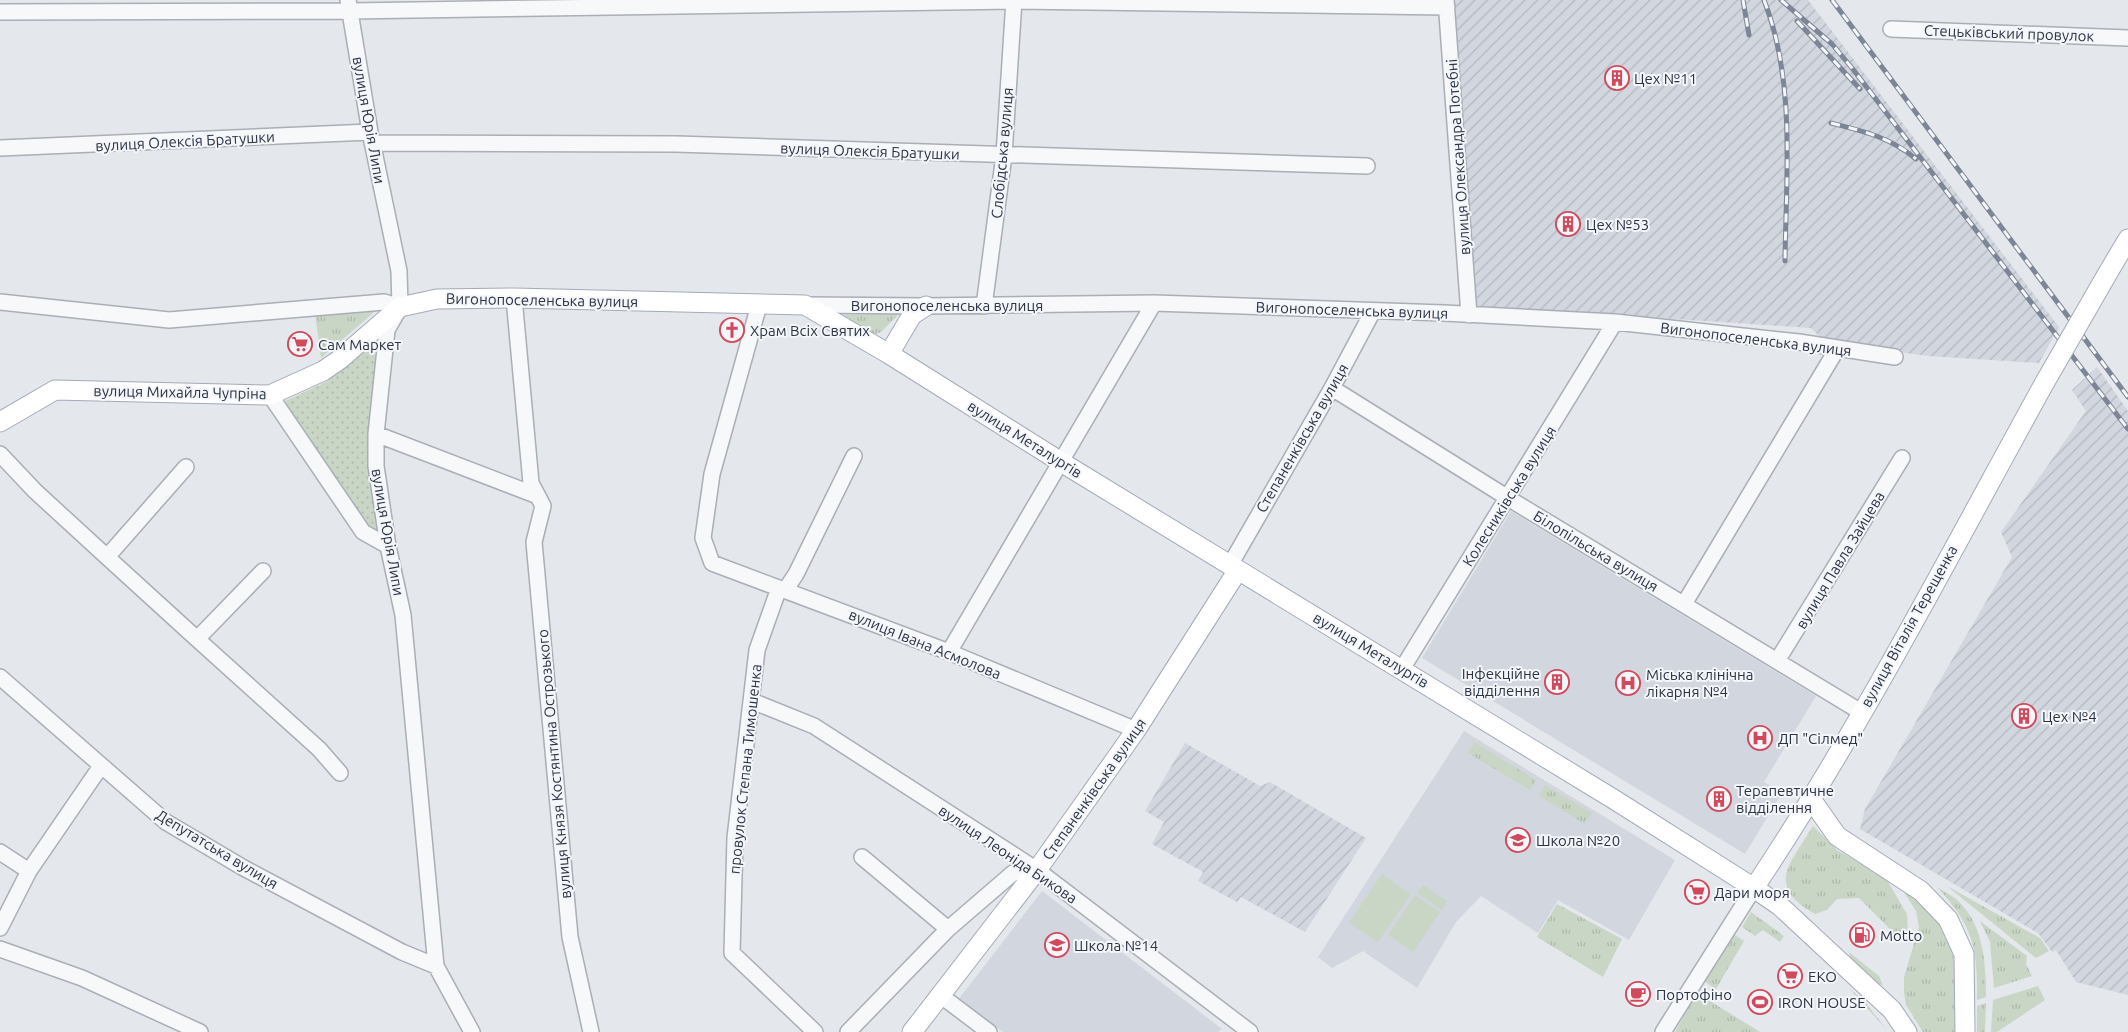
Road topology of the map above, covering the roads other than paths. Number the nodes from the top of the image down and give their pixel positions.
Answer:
1 (1014, 1) edge
2 (1447, 3) edge
3 (349, 5) edge
4 (0, 12) edge
5 (1891, 29) dead end
6 (2128, 38) edge
7 (371, 138) junction
8 (0, 148) edge
9 (1004, 156) junction
10 (1367, 166) dead end
11 (2128, 239) edge
12 (514, 298) junction
13 (0, 302) edge
14 (1154, 303) junction
15 (759, 305) junction
16 (805, 305) junction
17 (926, 306) junction
18 (984, 306) junction
19 (400, 307) junction
20 (1373, 311) junction
21 (1469, 315) junction
22 (1616, 322) junction
23 (1837, 349) junction
24 (889, 354) junction
25 (1895, 357) dead end
26 (1332, 388) junction
27 (270, 395) junction
28 (0, 422) edge
29 (376, 434) junction
30 (0, 454) edge
31 (854, 456) dead end
32 (1902, 458) dead end
33 (1061, 462) junction
34 (186, 468) dead end
35 (538, 496) junction
36 (1508, 498) junction
37 (388, 546) junction
38 (107, 557) junction
39 (1234, 567) junction
40 (262, 571) dead end
41 (783, 589) junction
42 (1684, 604) junction
43 (197, 640) junction
44 (949, 652) junction
45 (1777, 661) junction
46 (1402, 669) junction
47 (0, 677) edge
48 (752, 701) junction
49 (1861, 712) junction
50 (1136, 730) junction
51 (101, 766) junction
52 (340, 774) dead end
53 (1811, 799) junction
54 (0, 852) edge
55 (862, 857) dead end
56 (1037, 870) junction
57 (29, 871) junction
58 (1754, 888) junction
59 (0, 928) edge
60 (948, 929) junction
61 (0, 950) edge
62 (436, 966) junction
63 (940, 996) junction
64 (200, 1032) edge
65 (472, 1032) edge
66 (591, 1032) edge
67 (815, 1032) edge
68 (848, 1032) edge
69 (912, 1032) edge
70 (989, 1032) edge
71 (1250, 1032) edge
72 (1663, 1032) edge
73 (1907, 1032) edge
74 (1965, 1032) edge

1 - 2 street
1 - 3 street
1 - 9 street, Слобідська вулиця
2 - 21 street, вулиця Олександра Потебні
3 - 4 street
3 - 7 street, вулиця Юрія Липи
5 - 6 street, Стецьківський провулок
7 - 8 street, вулиця Олексія Братушки
7 - 9 street, вулиця Олексія Братушки
7 - 19 street, вулиця Юрія Липи
9 - 10 street, вулиця Олексія Братушки
9 - 18 street, Слобідська вулиця
11 - 49 main road, вулиця Віталія Терещенка, bridge
12 - 15 main road, Вигонопоселенська вулиця
12 - 19 main road, Вигонопоселенська вулиця
12 - 35 street, вулиця Князя Костянтина Острозького
13 - 19 street, Вигонопоселенська вулиця
14 - 18 street, Вигонопоселенська вулиця
14 - 20 street, Вигонопоселенська вулиця
14 - 33 street
15 - 16 main road, Вигонопоселенська вулиця
15 - 41 street, вулиця Івана Асмолова
16 - 17 street, Вигонопоселенська вулиця
16 - 24 main road, вулиця Металургів
17 - 18 street, Вигонопоселенська вулиця
17 - 24 main road
19 - 27 main road, вулиця Михайла Чупріна
19 - 29 street, вулиця Юрія Липи
20 - 21 street, Вигонопоселенська вулиця
20 - 26 street, Степаненківська вулиця
21 - 22 street, Вигонопоселенська вулиця
22 - 23 street, Вигонопоселенська вулиця
22 - 36 street, Колесниківська вулиця
23 - 25 street, Вигонопоселенська вулиця
23 - 42 street
24 - 33 main road, вулиця Металургів
26 - 36 street, Білопільська вулиця
26 - 39 street, Степаненківська вулиця
27 - 28 main road, вулиця Михайла Чупріна
27 - 37 street
29 - 35 street
29 - 37 street, вулиця Юрія Липи
30 - 38 street
31 - 41 street, провулок Степана Тимошенка
32 - 45 street, вулиця Павла Зайцева
33 - 39 main road, вулиця Металургів
33 - 44 street
34 - 38 street
35 - 66 street, вулиця Князя Костянтина Острозького
36 - 42 street, Білопільська вулиця
36 - 46 street, Колесниківська вулиця
37 - 62 street, вулиця Юрія Липи
38 - 43 street
39 - 46 main road, вулиця Металургів
39 - 50 main road, Степаненківська вулиця
40 - 43 street
41 - 44 street, вулиця Івана Асмолова
41 - 48 street, провулок Степана Тимошенка
42 - 45 street, Білопільська вулиця
43 - 52 street
44 - 50 street, вулиця Івана Асмолова
45 - 49 street, Білопільська вулиця
46 - 58 main road, вулиця Металургів
47 - 51 street, Депутатська вулиця
48 - 56 street, вулиця Леоніда Бикова
48 - 67 street, провулок Степана Тимошенка
49 - 53 main road, вулиця Віталія Терещенка
50 - 56 main road, Степаненківська вулиця
51 - 57 street
51 - 62 street, Депутатська вулиця
53 - 58 main road, вулиця Віталія Терещенка
53 - 74 main road
54 - 57 street
55 - 60 street
56 - 60 street, Степаненківська вулиця
56 - 63 main road
56 - 71 street, вулиця Леоніда Бикова
57 - 59 street
58 - 72 street, вулиця Віталія Терещенка
58 - 73 main road, вулиця Металургів
60 - 68 street, Степаненківська вулиця
61 - 64 street
62 - 65 street, вулиця Юрія Липи
63 - 69 main road
63 - 70 street

